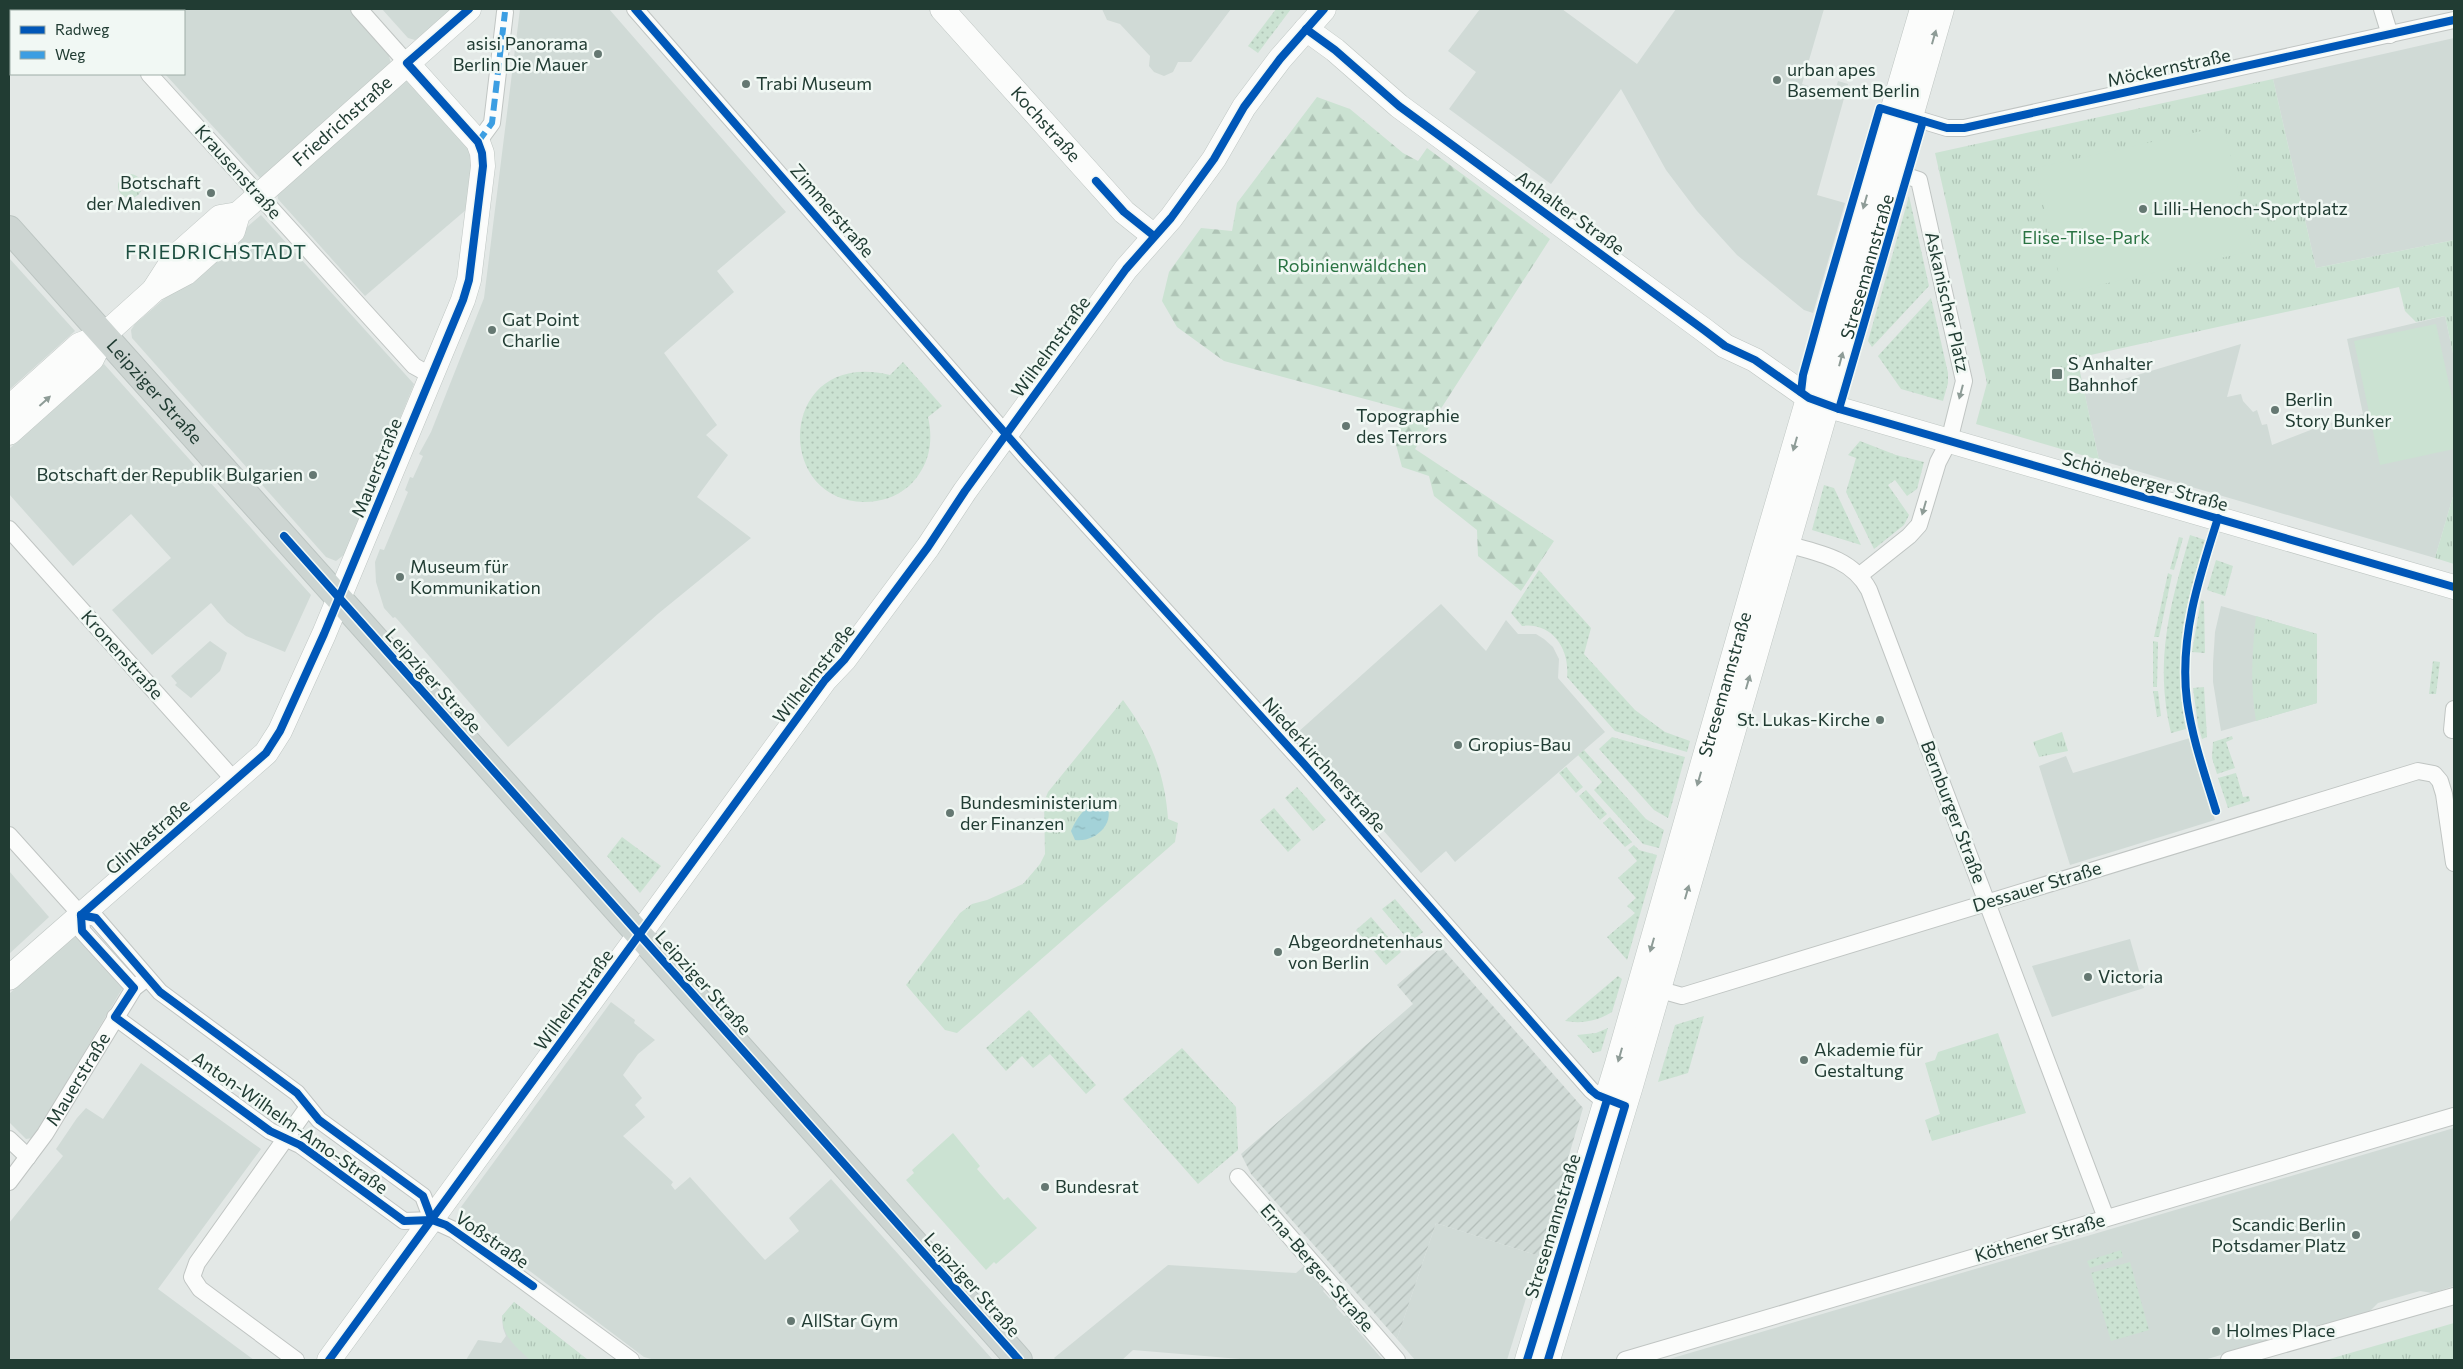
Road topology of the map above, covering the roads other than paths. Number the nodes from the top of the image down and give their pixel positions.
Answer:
1 (359, 9) edge
2 (469, 9) edge
3 (635, 9) edge
4 (942, 9) edge
5 (1324, 9) edge
6 (1922, 9) edge
7 (1942, 9) edge
8 (2382, 9) edge
9 (505, 12) dead end
10 (2454, 20) edge
11 (1306, 29) junction
12 (2390, 35) junction
13 (407, 63) junction
14 (150, 75) edge
15 (1901, 115) junction
16 (478, 142) junction
17 (1885, 169) junction
18 (259, 195) junction
19 (9, 229) edge
20 (1154, 236) junction
21 (104, 335) junction
22 (432, 376) junction
23 (1818, 402) junction
24 (9, 408) edge
25 (9, 433) edge
26 (1006, 434) junction
27 (1949, 441) junction
28 (9, 529) edge
29 (1778, 542) junction
30 (1860, 575) junction
31 (2454, 587) edge
32 (339, 598) junction
33 (2454, 709) edge
34 (2452, 730) dead end
35 (234, 781) junction
36 (9, 835) edge
37 (2454, 863) edge
38 (1987, 903) junction
39 (80, 915) junction
40 (640, 935) junction
41 (9, 978) edge
42 (147, 978) junction
43 (1650, 987) junction
44 (134, 988) junction
45 (114, 1017) junction
46 (1616, 1103) junction
47 (308, 1107) junction
48 (2454, 1116) edge
49 (9, 1139) edge
50 (287, 1139) junction
51 (28, 1157) junction
52 (1238, 1177) dead end
53 (9, 1182) edge
54 (2106, 1218) junction
55 (432, 1220) junction
56 (2454, 1296) edge
57 (1554, 1307) junction
58 (296, 1360) edge
59 (330, 1360) edge
60 (631, 1360) edge
61 (1019, 1360) edge
62 (1397, 1360) edge
63 (1527, 1360) edge
64 (1548, 1360) edge
65 (1625, 1360) edge
66 (2229, 1360) edge

1 - 13 street
2 - 13 main road, Friedrichstraße
3 - 26 street, Zimmerstraße
4 - 20 main road, Kochstraße
5 - 11 main road, Wilhelmstraße
6 - 15 main road, Stresemannstraße
15 -> 7 main road, Stresemannstraße
8 - 12 street
9 - 16 street
10 - 12 street, Möckernstraße
11 - 20 main road, Wilhelmstraße
11 - 23 main road, Anhalter Straße
12 - 15 street, Möckernstraße
13 - 16 main road
13 - 18 main road, Friedrichstraße
14 - 18 street, Krausenstraße
15 - 17 main road, Stresemannstraße
16 - 22 main road, Mauerstraße
17 - 23 main road, Stresemannstraße
17 -> 27 street, Askanischer Platz
18 - 21 main road, Friedrichstraße
18 - 22 street, Krausenstraße
19 - 21 main road, Leipziger Straße
20 - 26 main road, Wilhelmstraße
21 - 24 main road, Friedrichstraße
25 -> 21 main road, Friedrichstraße
21 - 32 main road, Leipziger Straße
22 - 32 main road, Mauerstraße
23 - 27 main road, Schöneberger Straße
23 - 29 main road, Stresemannstraße
26 - 40 main road, Wilhelmstraße
26 - 46 street, Niederkirchnerstraße
27 -> 30 street, Askanischer Platz
27 - 31 main road, Schöneberger Straße
28 - 35 street, Kronenstraße
29 - 30 street
29 - 43 main road, Stresemannstraße
30 - 38 street, Bernburger Straße
32 - 35 main road, Mauerstraße
32 - 40 main road, Leipziger Straße
33 - 34 street
35 - 39 main road, Glinkastraße
36 - 39 street, Anton-Wilhelm-Amo-Straße
37 - 38 street, Dessauer Straße
38 - 43 street, Dessauer Straße
38 - 54 street, Bernburger Straße
39 - 41 main road, Glinkastraße
39 - 42 street, Anton-Wilhelm-Amo-Straße
39 - 44 street, Anton-Wilhelm-Amo-Straße
40 - 55 main road, Wilhelmstraße
40 - 61 main road, Leipziger Straße
42 - 44 street, Mauerstraße
42 - 47 street, Anton-Wilhelm-Amo-Straße
43 - 46 main road, Stresemannstraße
44 - 45 street, Mauerstraße
45 - 50 street, Anton-Wilhelm-Amo-Straße
45 - 51 street, Mauerstraße
46 - 57 main road, Stresemannstraße
47 - 50 street, Anton-Wilhelm-Amo-Straße
47 - 55 street, Anton-Wilhelm-Amo-Straße
48 - 54 street, Köthener Straße
49 - 51 street
50 - 55 street, Anton-Wilhelm-Amo-Straße
50 - 58 street, Anton-Wilhelm-Amo-Straße
51 - 53 street, Mauerstraße
52 - 62 street, Erna-Berger-Straße
54 - 65 street, Köthener Straße
55 - 59 main road, Wilhelmstraße
55 - 60 street, Voßstraße
56 - 66 street
57 - 63 main road, Stresemannstraße
57 - 64 main road, Stresemannstraße

